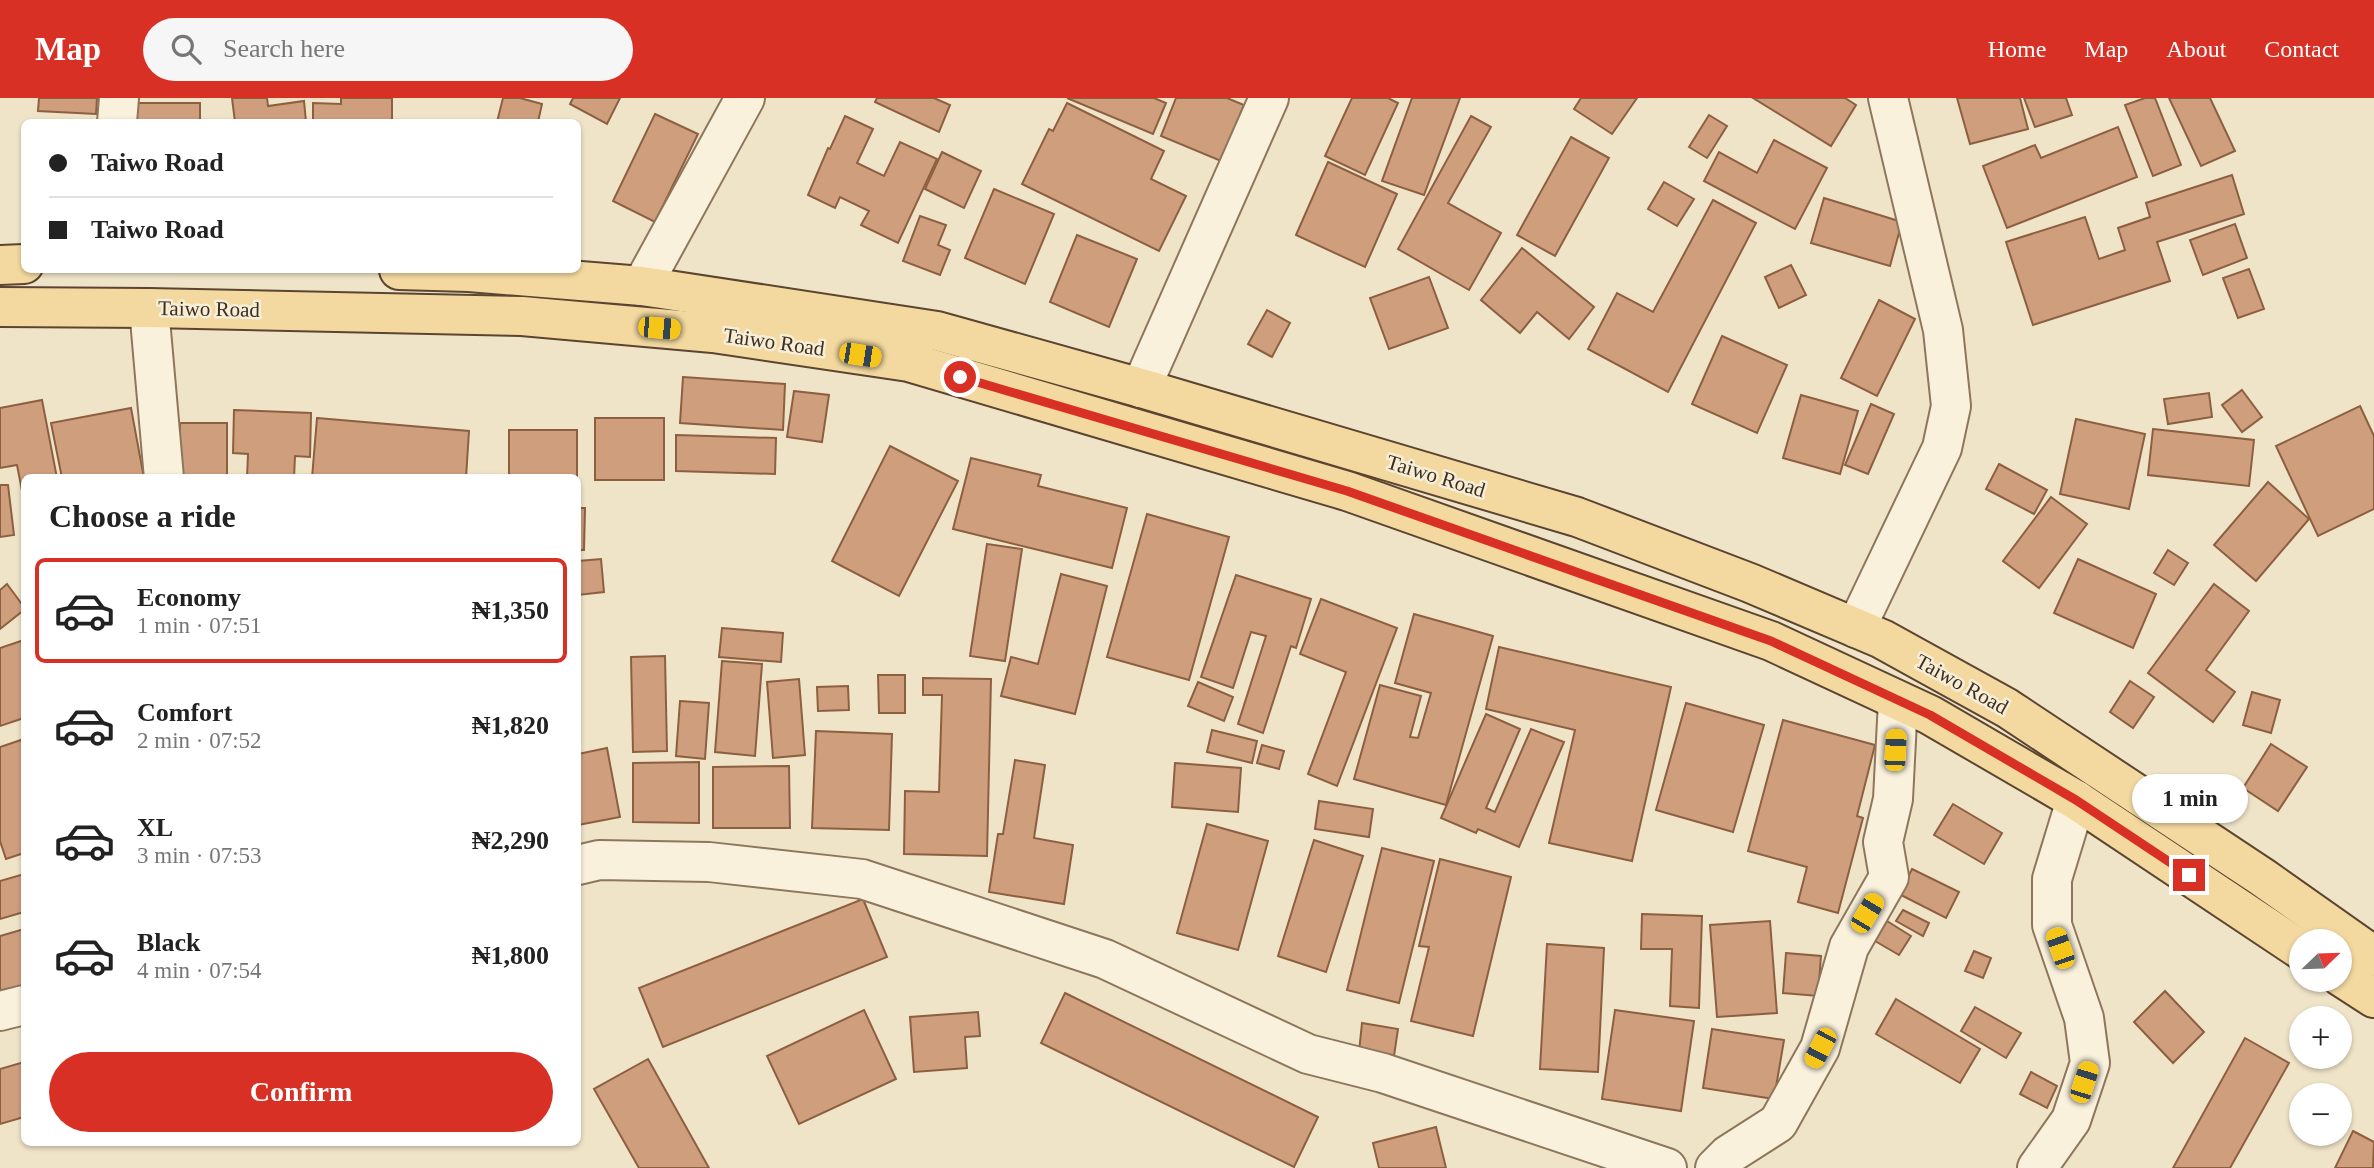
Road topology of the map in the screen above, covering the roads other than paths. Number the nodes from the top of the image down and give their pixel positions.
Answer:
1 (119, 98) edge
2 (746, 98) edge
3 (1269, 98) edge
4 (1888, 98) edge
5 (117, 119) edge
6 (21, 264) edge
7 (0, 265) edge
8 (481, 273) edge
9 (642, 286) junction
10 (0, 307) edge
11 (149, 308) junction
12 (1141, 388) junction
13 (164, 474) edge
14 (1856, 628) junction
15 (1898, 701) junction
16 (2076, 800) junction
17 (581, 864) edge
18 (2289, 942) edge
19 (2374, 956) edge
20 (2352, 984) edge
21 (2374, 998) edge
22 (21, 1006) edge
23 (0, 1011) edge
24 (1667, 1168) edge
25 (1715, 1168) edge
26 (2037, 1168) edge

1 - 5 street
2 - 9 street
3 - 12 street
4 - 14 street
6 - 7 main road
8 - 9 main road, Taiwo Road
9 - 12 main road, Taiwo Road
10 - 11 main road, Taiwo Road
11 - 13 street
11 - 15 main road, Taiwo Road
12 - 14 main road, Taiwo Road
14 - 19 main road, Taiwo Road
15 - 16 main road, Taiwo Road
15 - 25 street
16 - 18 main road, Taiwo Road
16 - 26 street
17 - 24 street
20 - 21 main road
22 - 23 street

